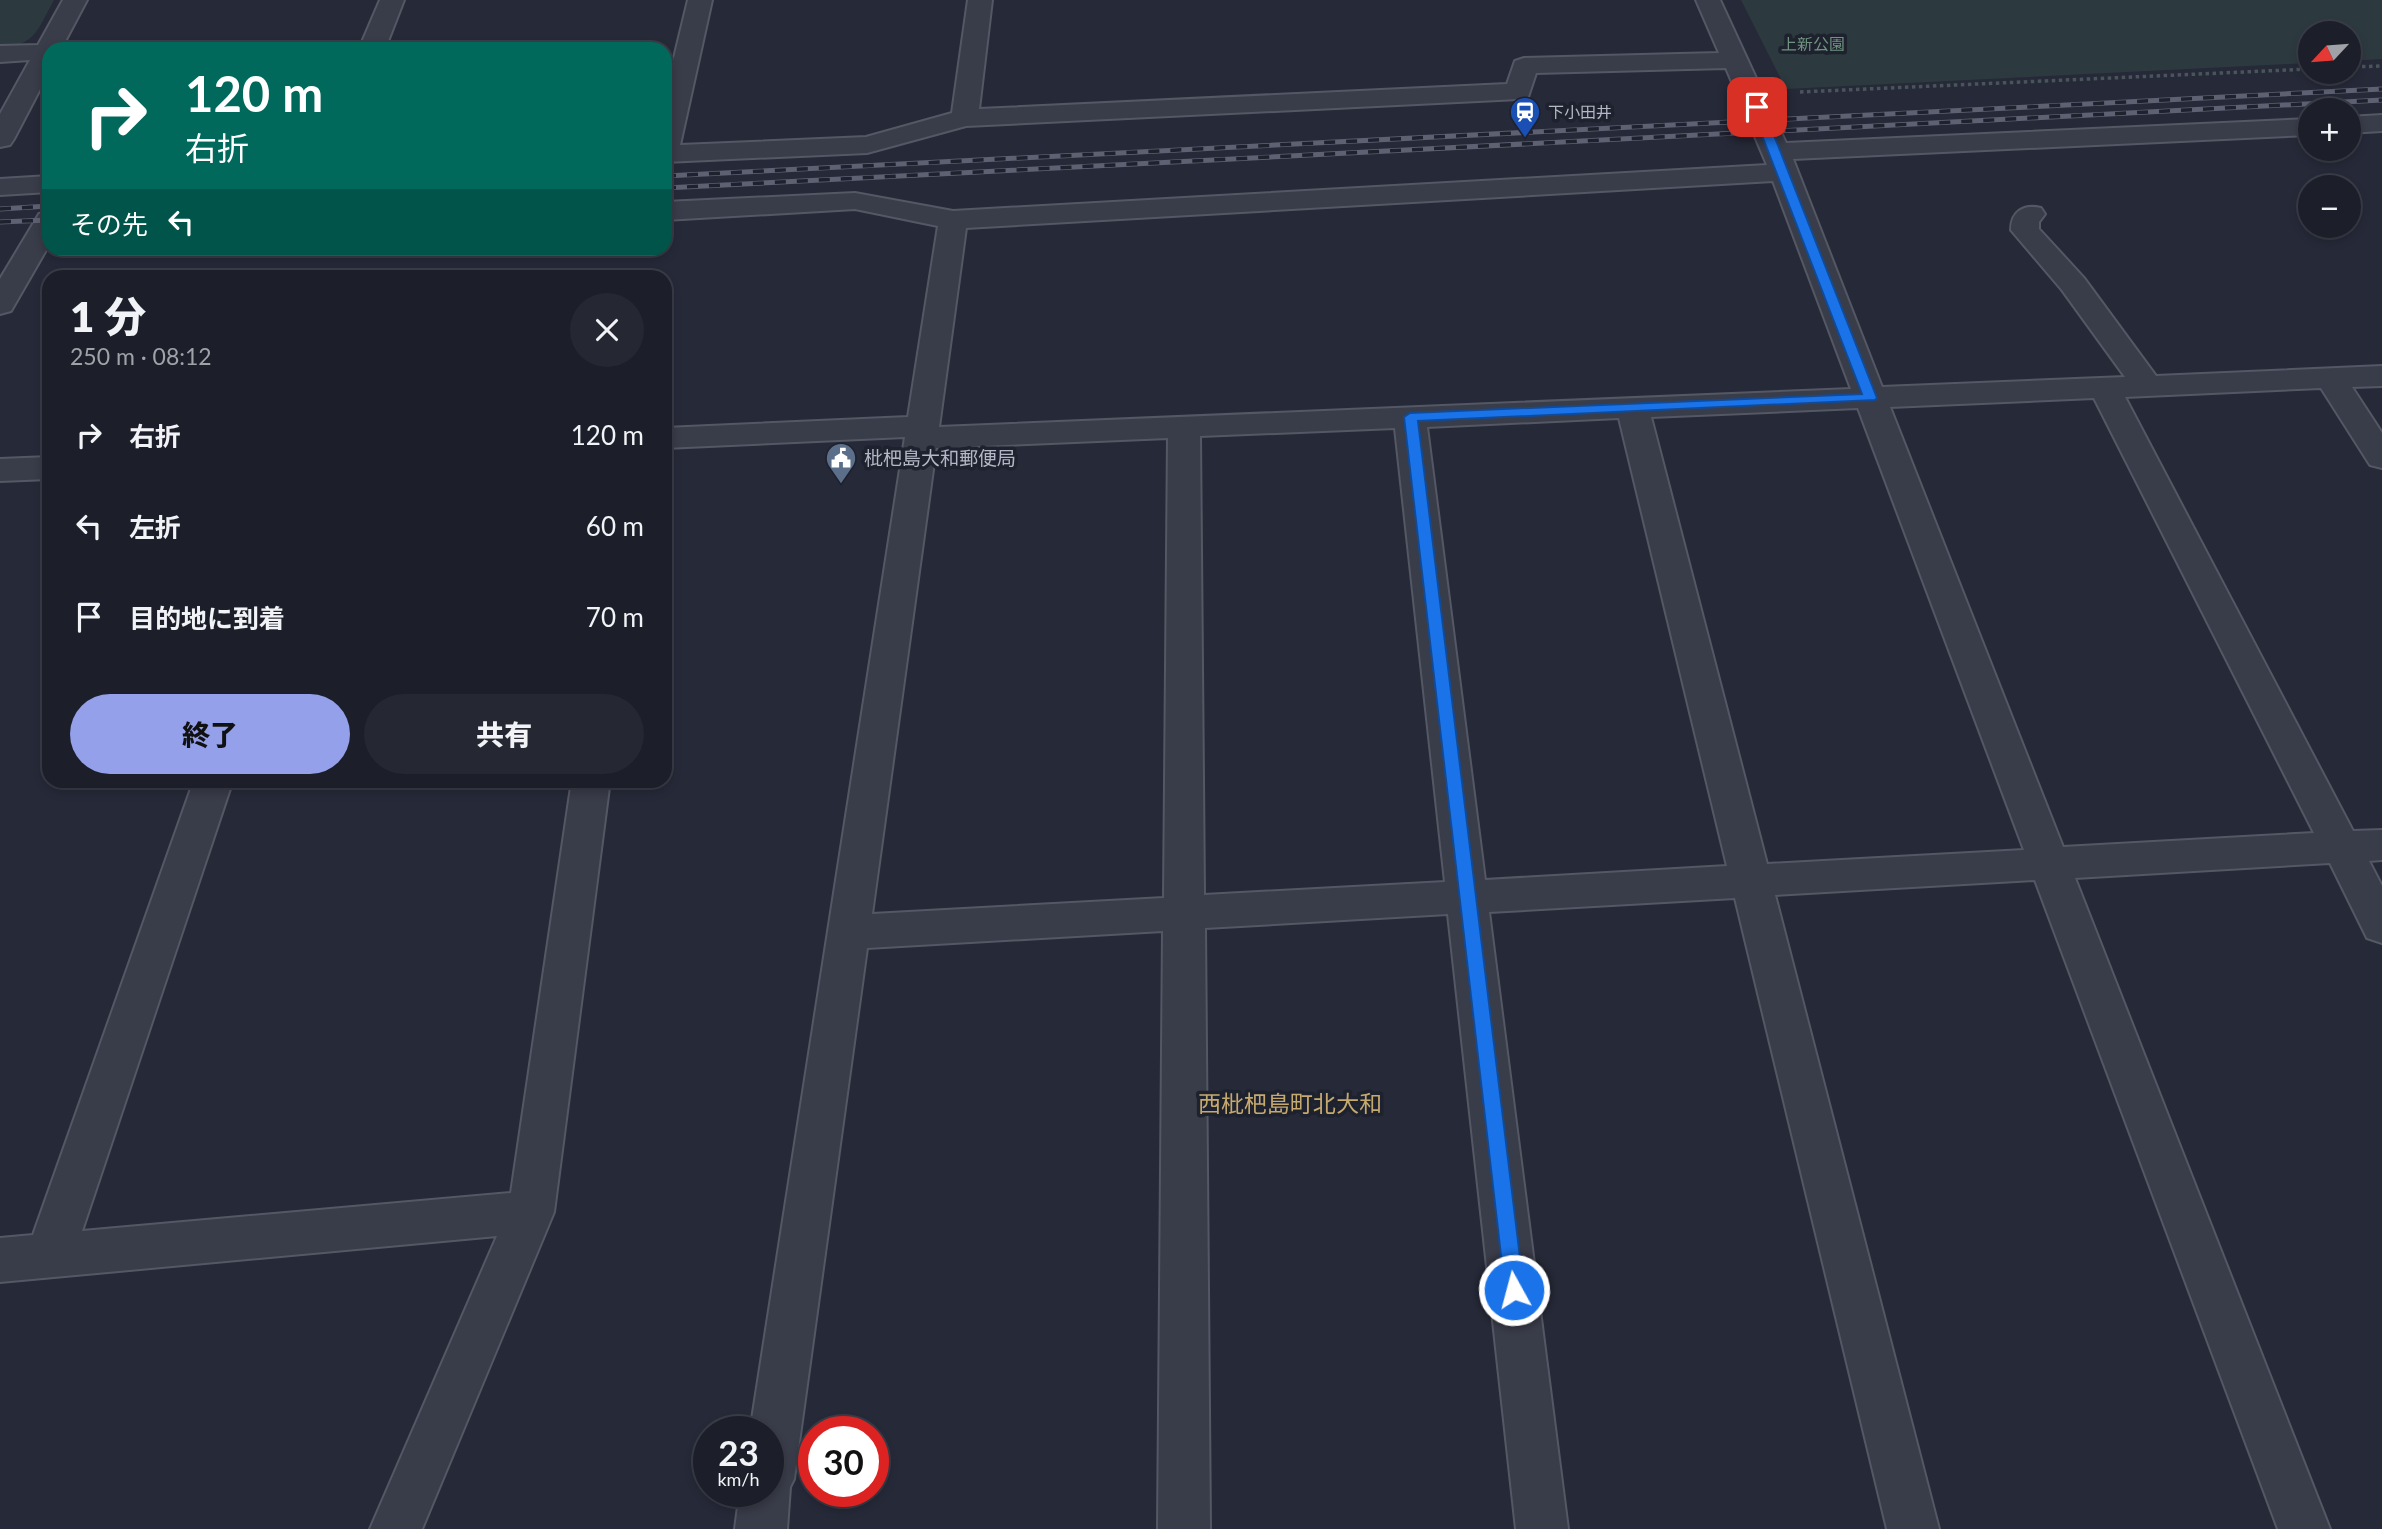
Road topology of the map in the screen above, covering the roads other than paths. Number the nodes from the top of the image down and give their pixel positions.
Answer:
1 (75, 0) edge
2 (392, 0) edge
3 (700, 0) edge
4 (980, 0) edge
5 (1708, 0) edge
6 (52, 42) edge
7 (375, 42) edge
8 (42, 52) edge
9 (0, 54) edge
10 (1735, 60) junction
11 (42, 61) edge
12 (965, 118) junction
13 (672, 122) edge
14 (2382, 123) edge
15 (2361, 124) edge
16 (2298, 128) edge
17 (0, 139) edge
18 (672, 153) edge
19 (1780, 162) junction
20 (42, 184) edge
21 (0, 187) edge
22 (672, 211) edge
23 (2031, 215) dead end
24 (953, 220) junction
25 (42, 236) edge
26 (42, 239) edge
27 (0, 246) edge
28 (0, 305) edge
29 (2382, 376) edge
30 (2330, 378) junction
31 (2147, 386) junction
32 (2104, 387) junction
33 (1870, 398) junction
34 (1633, 408) junction
35 (1410, 417) junction
36 (1184, 427) junction
37 (922, 432) junction
38 (672, 438) edge
39 (2382, 458) edge
40 (42, 467) edge
41 (0, 470) edge
42 (211, 788) edge
43 (590, 788) edge
44 (2382, 845) edge
45 (2341, 847) junction
46 (2048, 862) junction
47 (1751, 879) junction
48 (1468, 896) junction
49 (1184, 913) junction
50 (2382, 926) edge
51 (848, 932) junction
52 (531, 1212) junction
53 (50, 1255) junction
54 (0, 1259) edge
55 (777, 1416) edge
56 (764, 1507) edge
57 (396, 1529) edge
58 (761, 1529) edge
59 (1184, 1529) edge
60 (1542, 1529) edge
61 (1913, 1529) edge
62 (2304, 1529) edge

1 - 6 street
2 - 7 street
3 - 13 street
4 - 12 street
5 - 10 street
8 - 9 street
10 - 12 street
10 - 19 street
11 - 17 street
12 - 18 street
14 - 15 street
16 - 19 street
19 - 24 street
19 - 33 street
20 - 21 street
22 - 24 street
23 - 31 street
24 - 37 street
25 - 27 street
26 - 28 street
29 - 30 street
30 - 31 street
30 - 39 street
31 - 32 street
32 - 33 street
32 - 45 street
33 - 34 street
33 - 46 street
34 - 35 street
34 - 47 street
35 - 36 street
35 - 48 street
36 - 37 street
36 - 49 street
37 - 38 street
37 - 51 street
40 - 41 street
42 - 53 street
43 - 52 street
44 - 45 street
45 - 46 street
45 - 50 street
46 - 47 street
46 - 62 street
47 - 48 street
47 - 61 street
48 - 49 street
48 - 60 street
49 - 51 street
49 - 59 street
51 - 55 street
52 - 53 street
52 - 57 street
53 - 54 street
56 - 58 street

